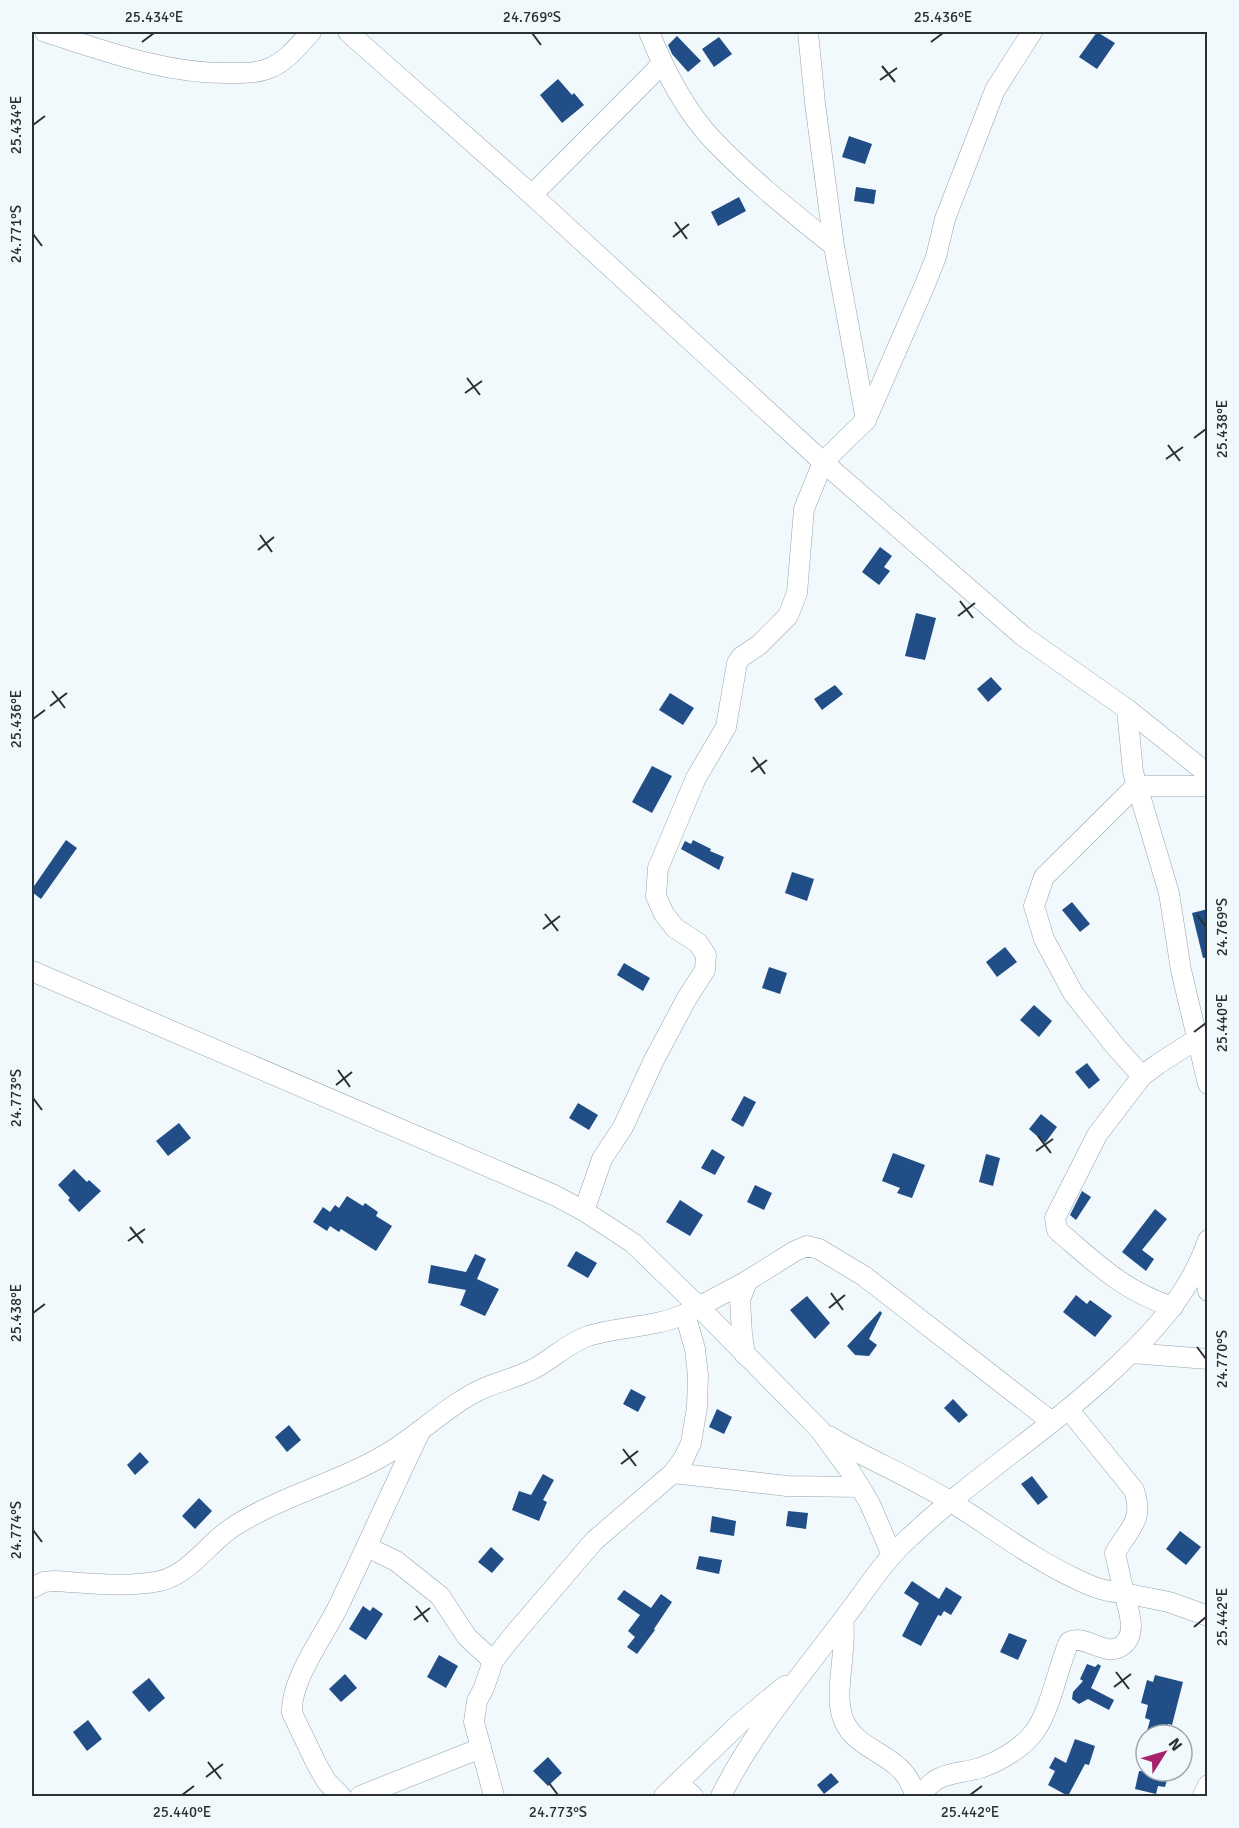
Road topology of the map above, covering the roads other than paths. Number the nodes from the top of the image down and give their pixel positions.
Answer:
1 (45, 32) edge
2 (311, 32) edge
3 (348, 32) edge
4 (649, 32) edge
5 (808, 32) edge
6 (1032, 32) edge
7 (662, 64) junction
8 (532, 195) junction
9 (834, 246) junction
10 (866, 420) junction
11 (823, 462) junction
12 (1127, 709) junction
13 (1208, 774) edge
14 (1136, 786) junction
15 (1208, 786) edge
16 (32, 971) edge
17 (1197, 1039) junction
18 (1142, 1076) junction
19 (1208, 1084) edge
20 (584, 1211) junction
21 (1204, 1249) edge
22 (747, 1281) junction
23 (1208, 1291) edge
24 (1173, 1308) junction
25 (692, 1310) junction
26 (1131, 1353) junction
27 (745, 1355) junction
28 (1208, 1359) edge
29 (1069, 1410) junction
30 (1052, 1422) junction
31 (820, 1430) junction
32 (420, 1432) junction
33 (673, 1473) junction
34 (860, 1487) junction
35 (950, 1501) junction
36 (366, 1546) junction
37 (892, 1555) junction
38 (32, 1588) edge
39 (1124, 1593) junction
40 (1208, 1616) edge
41 (843, 1620) junction
42 (493, 1661) junction
43 (804, 1671) junction
44 (481, 1748) junction
45 (1208, 1785) edge
46 (678, 1792) edge
47 (341, 1797) edge
48 (360, 1797) edge
49 (494, 1797) edge
50 (721, 1797) edge
51 (915, 1797) edge
52 (921, 1797) edge
53 (1203, 1797) edge

1 - 2 street
3 - 8 street
4 - 7 street
5 - 9 street
6 - 10 street
7 - 8 street
7 - 9 street
8 - 11 street
9 - 10 street
10 - 11 street
11 - 12 street
11 - 20 street
12 - 13 street
12 - 14 street
14 - 15 street
14 - 17 street
14 - 18 street
16 - 20 street
17 - 18 street
17 - 19 street
18 - 24 street
20 - 25 street
21 - 23 street
21 - 24 street
22 - 25 street
22 - 27 street
22 - 30 street
24 - 26 street
25 - 27 street
25 - 32 street
25 - 33 street
26 - 28 street
26 - 29 street
27 - 31 street
29 - 30 street
29 - 39 street
30 - 35 street
31 - 34 street
31 - 35 street
32 - 36 street
32 - 38 street
33 - 34 street
33 - 42 street
34 - 37 street
35 - 37 street
35 - 39 street
36 - 42 street
36 - 47 street
37 - 41 street
39 - 40 street
39 - 52 street
41 - 43 street
41 - 51 street
42 - 44 street
43 - 46 street
43 - 50 street
44 - 48 street
44 - 49 street
45 - 53 street

